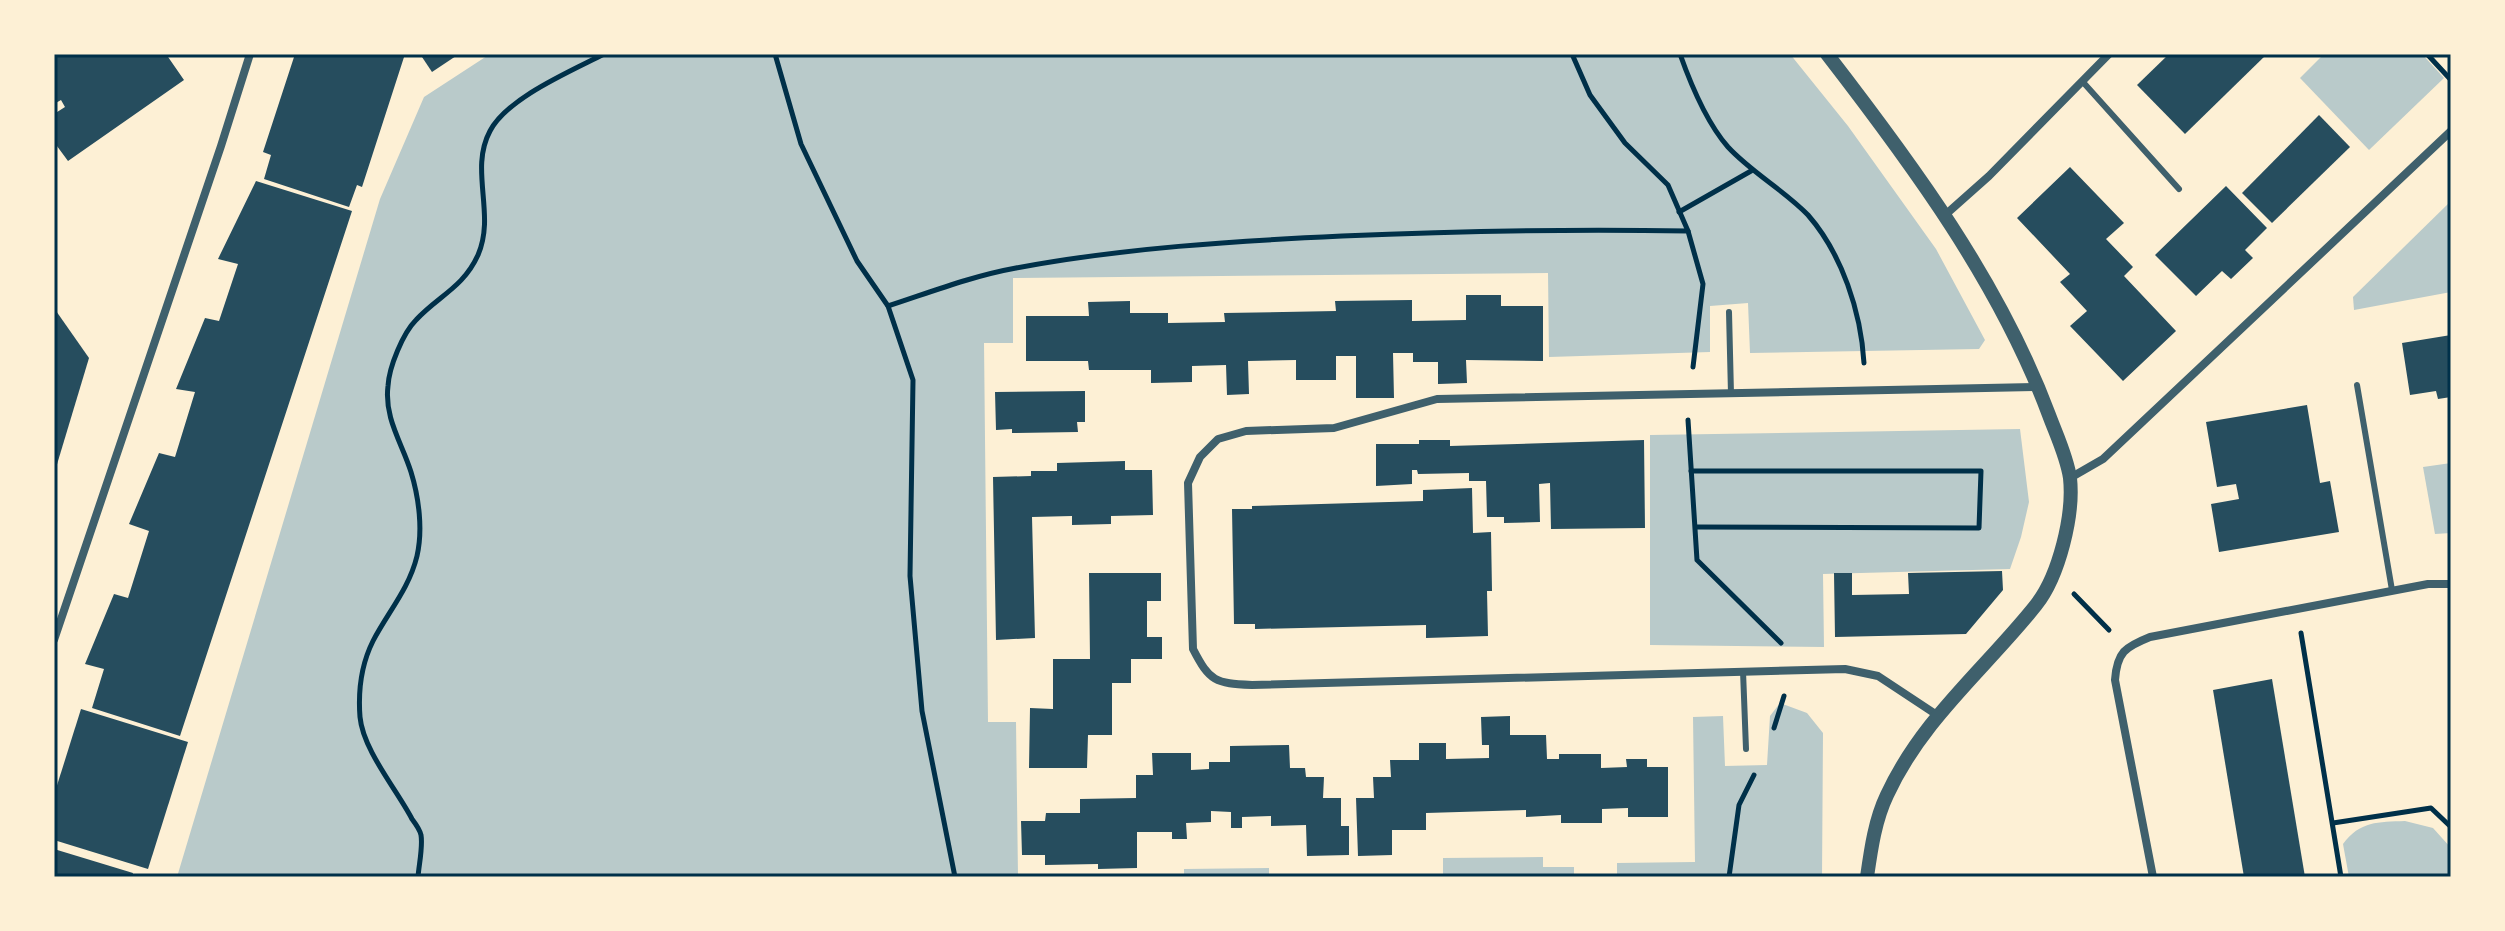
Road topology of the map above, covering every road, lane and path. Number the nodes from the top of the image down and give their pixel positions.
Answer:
1 (250, 54) edge
2 (604, 54) edge
3 (775, 54) edge
4 (1572, 54) edge
5 (1680, 54) edge
6 (1827, 54) edge
7 (2109, 54) edge
8 (2427, 54) edge
9 (2451, 80) edge
10 (2082, 81) junction
11 (2451, 131) edge
12 (1751, 171) junction
13 (2179, 189) dead end
14 (1679, 212) junction
15 (1944, 216) junction
16 (1688, 231) junction
17 (888, 306) junction
18 (1729, 312) dead end
19 (2357, 385) dead end
20 (2039, 387) junction
21 (1865, 390) junction
22 (1731, 394) junction
23 (1686, 396) junction
24 (1691, 471) junction
25 (2070, 478) junction
26 (1696, 527) junction
27 (2053, 574) junction
28 (2451, 584) edge
29 (2392, 590) junction
30 (2297, 608) junction
31 (54, 640) edge
32 (2128, 646) junction
33 (1798, 668) junction
34 (1743, 671) junction
35 (1937, 715) junction
36 (1746, 749) dead end
37 (2332, 823) junction
38 (2451, 827) edge
39 (418, 877) edge
40 (955, 877) edge
41 (1867, 877) edge
42 (2153, 877) edge
43 (2341, 877) edge

1 - 31 street
2 - 39 path
3 - 17 path
4 - 14 path
5 - 12 path
6 - 15 street
7 - 10 street
8 - 9 path
10 - 13 lane
10 - 15 street
11 - 25 street
12 - 14 path
12 - 21 path
14 - 16 path
15 - 20 street
16 - 17 path
16 - 23 path
17 - 40 path
18 - 22 lane
19 - 29 lane
20 - 21 street
20 - 25 street
21 - 22 street
22 - 23 street
23 - 24 path
23 - 34 street
24 - 26 path
24 - 26 path
25 - 27 street
26 - 33 path
27 - 32 path
27 - 35 street
28 - 29 street
29 - 30 street
30 - 32 street
30 - 37 path
32 - 42 street
33 - 34 street
33 - 35 street
34 - 36 lane
35 - 41 street
37 - 38 path
37 - 43 path

